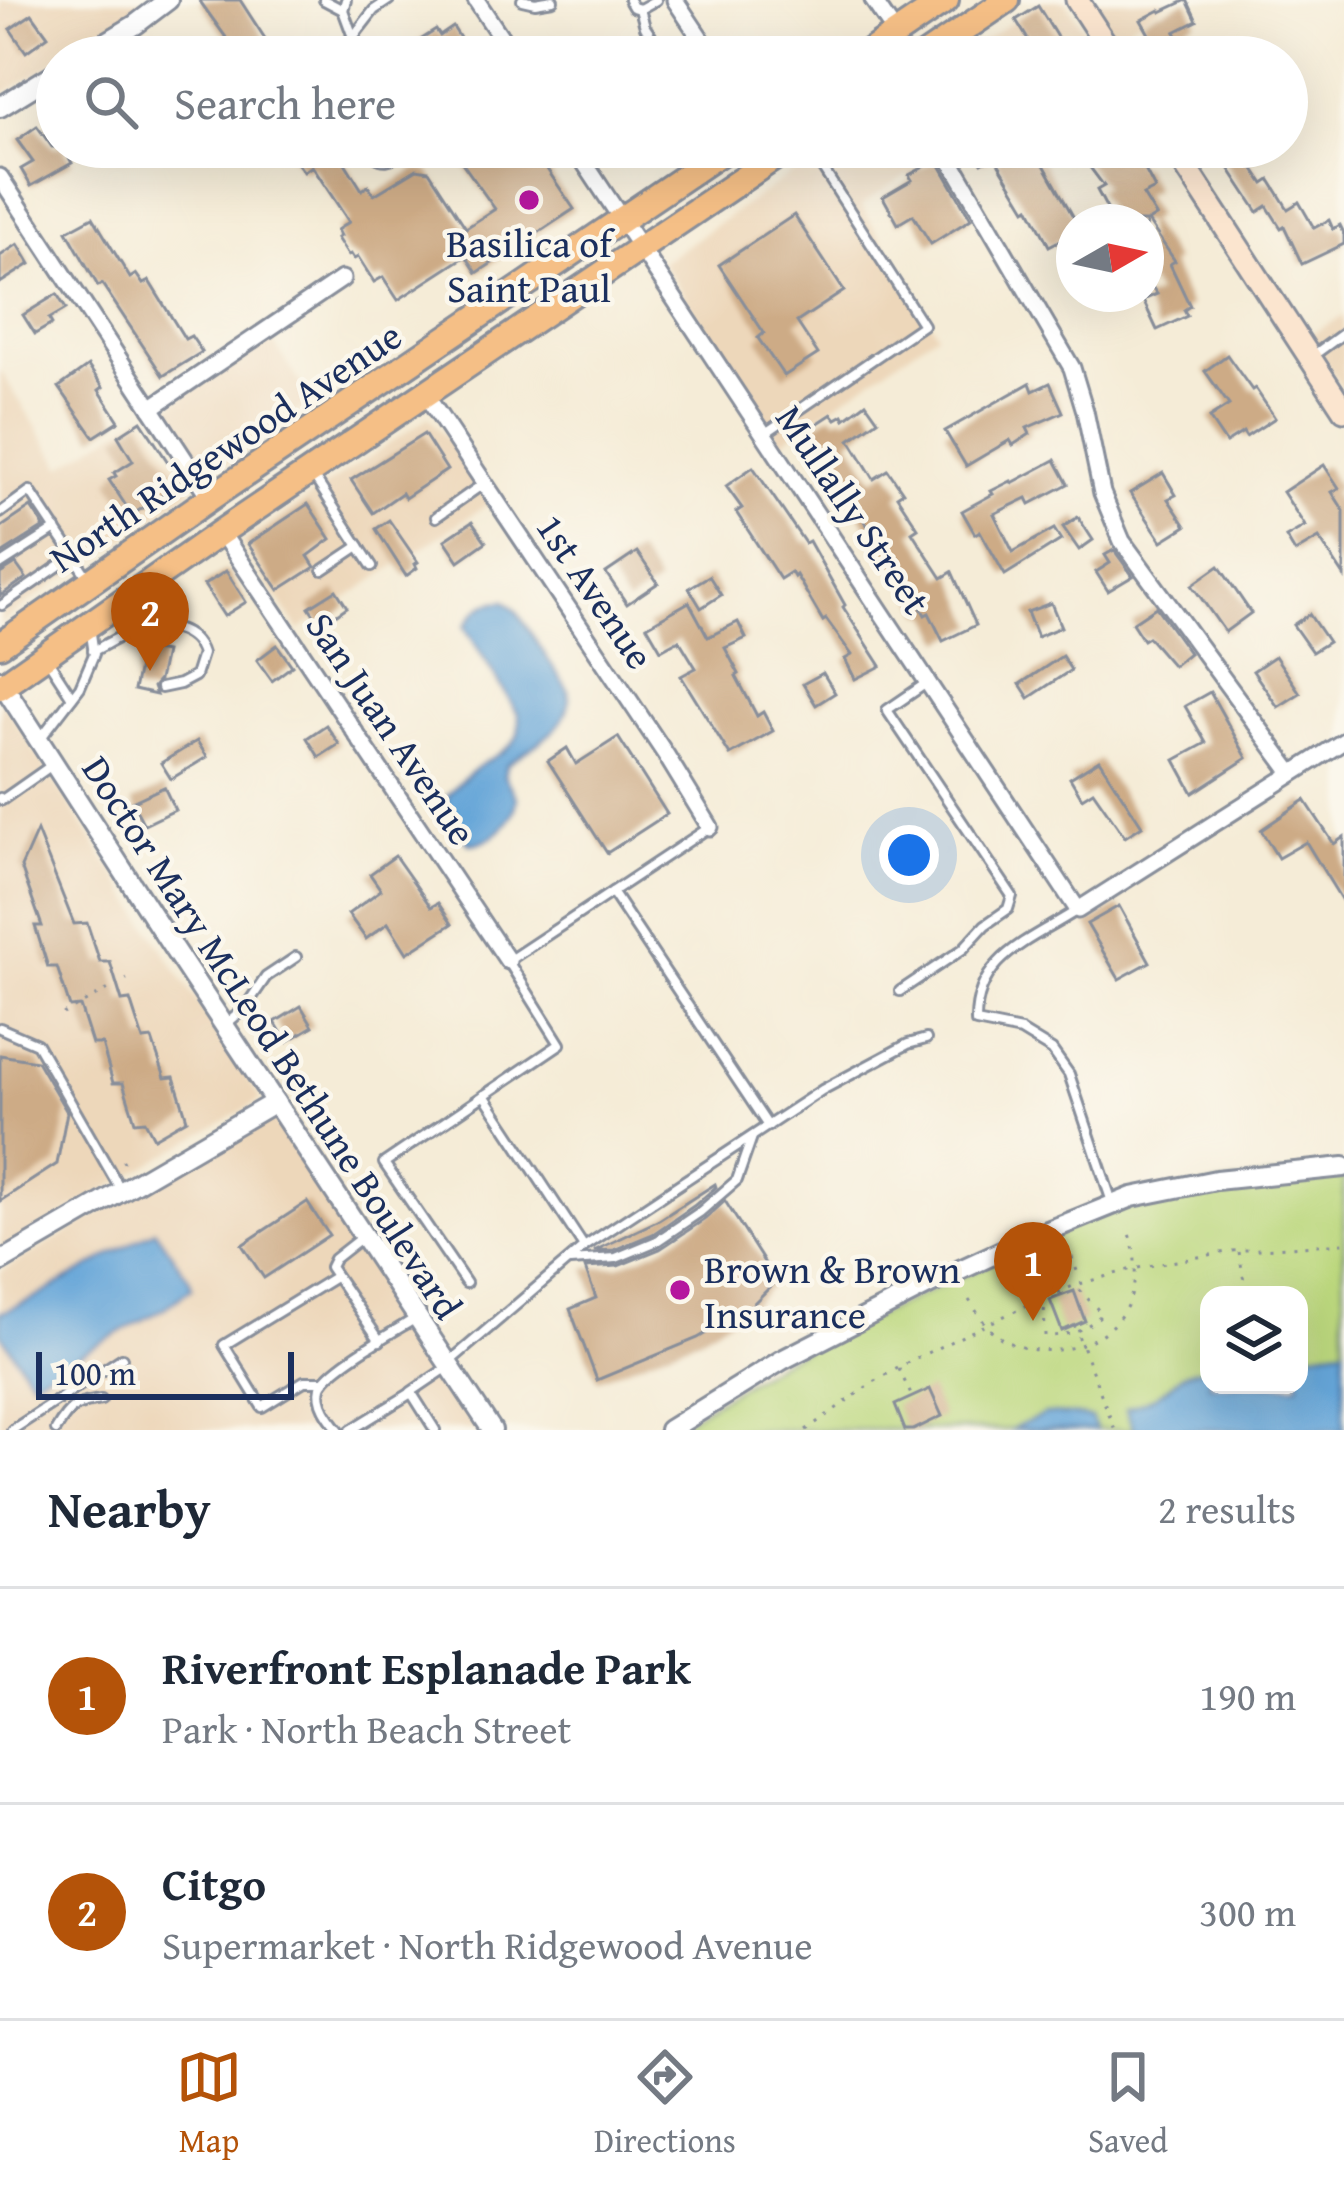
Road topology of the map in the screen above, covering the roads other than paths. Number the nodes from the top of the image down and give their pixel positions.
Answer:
1 (168, 0) edge
2 (324, 0) edge
3 (389, 0) edge
4 (476, 0) edge
5 (522, 0) edge
6 (553, 0) edge
7 (629, 0) edge
8 (656, 0) edge
9 (675, 0) edge
10 (873, 0) edge
11 (946, 0) edge
12 (1007, 0) edge
13 (1077, 0) edge
14 (344, 5) edge
15 (640, 9) junction
16 (896, 34) junction
17 (117, 36) edge
18 (353, 36) edge
19 (354, 36) edge
20 (500, 36) edge
21 (651, 36) edge
22 (699, 36) edge
23 (893, 36) edge
24 (954, 36) edge
25 (1100, 36) edge
26 (36, 85) edge
27 (0, 106) edge
28 (588, 168) edge
29 (698, 168) edge
30 (759, 168) edge
31 (822, 168) edge
32 (955, 168) edge
33 (1187, 168) edge
34 (0, 177) edge
35 (622, 219) junction
36 (641, 248) junction
37 (342, 279) dead end
38 (1344, 333) edge
39 (1310, 357) junction
40 (425, 394) junction
41 (151, 408) junction
42 (1344, 410) edge
43 (764, 434) junction
44 (310, 471) junction
45 (484, 483) junction
46 (210, 498) junction
47 (0, 513) edge
48 (436, 517) dead end
49 (56, 529) junction
50 (221, 532) junction
51 (359, 546) junction
52 (74, 556) junction
53 (0, 565) edge
54 (372, 566) dead end
55 (323, 570) dead end
56 (90, 582) junction
57 (1, 604) edge
58 (90, 624) junction
59 (26, 627) junction
60 (0, 645) edge
61 (94, 651) junction
62 (45, 656) junction
63 (929, 681) junction
64 (1, 684) edge
65 (161, 688) dead end
66 (72, 697) junction
67 (39, 741) junction
68 (1342, 748) edge
69 (54, 764) junction
70 (1292, 773) junction
71 (0, 798) edge
72 (710, 826) joint
73 (611, 892) junction
74 (1078, 910) junction
75 (296, 957) dead end
76 (508, 962) junction
77 (899, 991) dead end
78 (224, 1026) junction
79 (0, 1028) edge
80 (926, 1039) dead end
81 (484, 1095) junction
82 (275, 1102) junction
83 (768, 1126) junction
84 (752, 1137) junction
85 (1344, 1167) edge
86 (122, 1191) junction
87 (1113, 1204) junction
88 (364, 1236) junction
89 (584, 1247) junction
90 (568, 1261) junction
91 (0, 1262) edge
92 (335, 1277) junction
93 (466, 1283) dead end
94 (417, 1317) junction
95 (380, 1341) junction
96 (122, 1358) dead end
97 (448, 1364) junction
98 (324, 1382) junction
99 (411, 1392) junction
100 (101, 1400) dead end
101 (12, 1430) edge
102 (56, 1430) edge
103 (339, 1430) edge
104 (351, 1430) edge
105 (435, 1430) edge
106 (492, 1430) edge
107 (669, 1430) edge

1 - 17 street
2 - 14 lane
3 - 19 lane
4 - 20 street
5 - 6 lane
7 - 15 lane
8 - 15 lane
9 - 22 street
10 - 16 street
11 - 16 main road
12 - 24 main road
13 - 25 main road
14 - 18 lane
15 - 21 lane
16 - 23 main road
26 - 27 street
28 - 35 street, Mullally Street
29 - 35 main road, North Ridgewood Avenue
30 - 36 main road, North Ridgewood Avenue
31 - 43 lane
32 - 70 street
33 - 39 main road
34 - 41 street
35 - 36 street, Mullally Street
35 - 46 main road, North Ridgewood Avenue
36 - 40 main road, North Ridgewood Avenue
36 - 43 street, Mullally Street
37 - 41 street
38 - 39 lane
39 - 42 main road
40 - 44 main road, North Ridgewood Avenue
40 - 45 street, 1st Avenue
41 - 46 street
43 - 63 street, Mullally Street
44 - 50 main road, North Ridgewood Avenue
44 - 51 lane
45 - 48 lane
45 - 72 street, 1st Avenue
46 - 56 main road, North Ridgewood Avenue
47 - 49 lane
49 - 52 lane
49 - 53 lane
50 - 58 main road, North Ridgewood Avenue
50 - 76 street, San Juan Avenue
51 - 54 lane
51 - 55 lane
52 - 56 lane
52 - 57 lane
56 - 59 main road, North Ridgewood Avenue
57 - 59 lane
58 - 61 lane
58 - 62 main road, North Ridgewood Avenue
59 - 60 main road, North Ridgewood Avenue
61 - 65 lane
61 - 66 lane
62 - 64 main road, North Ridgewood Avenue
62 - 66 lane
63 - 74 street, Mullally Street
63 - 77 lane
64 - 67 street, Doctor Mary McLeod Bethune Boulevard
66 - 67 lane
67 - 69 street, Doctor Mary McLeod Bethune Boulevard
68 - 70 street
69 - 71 lane
69 - 78 street, Doctor Mary McLeod Bethune Boulevard
70 - 74 street
72 - 73 lane
73 - 76 lane
73 - 83 lane
74 - 87 lane
75 - 78 lane
76 - 81 lane
78 - 82 street, Doctor Mary McLeod Bethune Boulevard
79 - 86 lane
80 - 83 lane
81 - 89 lane
81 - 93 lane
82 - 86 street
82 - 88 street, Doctor Mary McLeod Bethune Boulevard
83 - 84 lane
84 - 89 lane
84 - 90 lane
85 - 87 street
86 - 91 street
87 - 107 street
88 - 92 lane
88 - 94 street, Doctor Mary McLeod Bethune Boulevard
89 - 90 lane
90 - 97 lane
92 - 95 lane
92 - 98 lane
94 - 95 lane
94 - 97 street, Doctor Mary McLeod Bethune Boulevard
95 - 98 lane
96 - 101 lane
97 - 99 lane
97 - 106 street, Doctor Mary McLeod Bethune Boulevard
98 - 103 lane
99 - 104 lane
99 - 105 lane
100 - 102 lane

